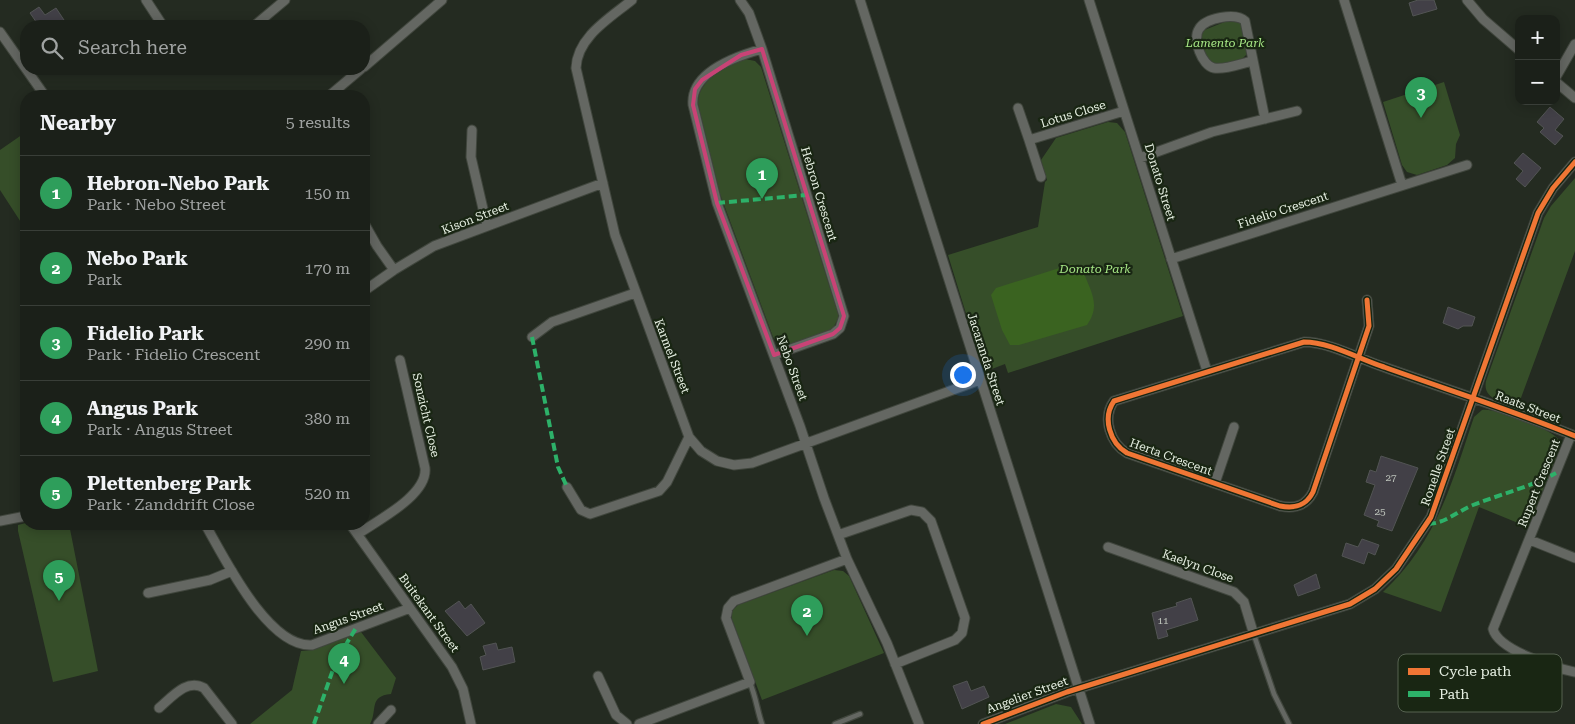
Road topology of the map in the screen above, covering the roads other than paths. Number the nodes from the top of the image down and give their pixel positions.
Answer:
1 (146, 0) edge
2 (285, 0) edge
3 (442, 0) edge
4 (632, 0) edge
5 (740, 0) edge
6 (860, 0) edge
7 (1089, 0) edge
8 (1344, 0) edge
9 (1467, 0) edge
10 (158, 20) edge
11 (261, 20) edge
12 (0, 32) edge
13 (1575, 44) edge
14 (1515, 47) edge
15 (762, 49) junction
16 (20, 60) edge
17 (370, 61) edge
18 (1253, 61) junction
19 (1560, 70) edge
20 (30, 75) edge
21 (354, 75) edge
22 (1560, 85) edge
23 (41, 90) edge
24 (336, 90) edge
25 (1575, 98) edge
26 (1018, 108) dead end
27 (1124, 111) junction
28 (1297, 111) dead end
29 (1265, 119) junction
30 (472, 130) dead end
31 (1029, 140) junction
32 (1140, 158) junction
33 (1575, 162) edge
34 (1467, 165) dead end
35 (1041, 177) dead end
36 (602, 183) junction
37 (1402, 185) junction
38 (487, 226) junction
39 (370, 234) edge
40 (1170, 259) junction
41 (394, 270) junction
42 (370, 287) edge
43 (634, 293) junction
44 (1368, 300) dead end
45 (532, 337) dead end
46 (774, 355) junction
47 (1358, 358) junction
48 (400, 360) dead end
49 (1206, 371) junction
50 (980, 380) junction
51 (1472, 399) junction
52 (1234, 427) dead end
53 (1573, 435) edge
54 (689, 437) junction
55 (805, 444) junction
56 (1215, 483) junction
57 (567, 487) dead end
58 (20, 517) edge
59 (0, 521) edge
60 (370, 525) edge
61 (208, 530) edge
62 (355, 530) edge
63 (363, 530) edge
64 (358, 534) junction
65 (838, 535) junction
66 (1530, 540) junction
67 (1108, 547) dead end
68 (1575, 558) edge
69 (847, 559) junction
70 (232, 571) junction
71 (148, 593) dead end
72 (410, 608) junction
73 (1254, 635) junction
74 (1526, 654) edge
75 (895, 664) junction
76 (1562, 667) edge
77 (1575, 672) edge
78 (598, 676) dead end
79 (750, 682) junction
80 (1078, 689) junction
81 (159, 708) dead end
82 (391, 710) dead end
83 (860, 714) dead end
84 (232, 724) edge
85 (378, 724) edge
86 (471, 724) edge
87 (627, 724) edge
88 (639, 724) edge
89 (762, 724) edge
90 (835, 724) edge
91 (919, 724) edge
92 (983, 724) edge
93 (1090, 724) edge
94 (1289, 724) edge

1 - 10 street
2 - 11 street
3 - 17 street
4 - 36 street, Karmel Street
5 - 15 street, Hebron Crescent
6 - 50 street, Jacaranda Street
7 - 27 street, Donato Street
8 - 37 street
9 - 14 street
12 - 16 street
13 - 19 street
15 - 46 street, Nebo Street
15 - 46 street, Hebron Crescent
18 - 18 street
18 - 29 street
20 - 23 street
21 - 24 street
22 - 25 street
26 - 31 street, Lotus Close
27 - 31 street, Lotus Close
27 - 32 street, Donato Street
28 - 29 street
29 - 32 street
30 - 38 street
31 - 35 street, Lotus Close
32 - 40 street, Donato Street
33 - 51 street, Ronelle Street
34 - 37 street, Fidelio Crescent
36 - 38 street, Kison Street
36 - 43 street, Karmel Street
37 - 40 street, Fidelio Crescent
38 - 41 street, Kison Street
39 - 41 street
40 - 49 street, Donato Street
41 - 42 street, Kison Street
43 - 45 street
43 - 54 street, Karmel Street
44 - 47 street
46 - 55 street, Nebo Street
47 - 49 street, Herta Crescent
47 - 51 street, Herta Crescent
47 - 56 street, Herta Crescent
48 - 60 street, Sonzicht Close
49 - 56 street, Herta Crescent
50 - 55 street, Karmel Street
50 - 80 street, Jacaranda Street
51 - 53 street, Raats Street
51 - 73 street, Ronelle Street
52 - 56 street
53 - 66 street, Rupert Crescent
54 - 55 street, Karmel Street
54 - 57 street
55 - 65 street, Nebo Street
58 - 59 street
61 - 70 street, Angus Street
62 - 64 street, Buitekant Street
63 - 64 street, Sonzicht Close
64 - 72 street, Buitekant Street
65 - 69 street, Nebo Street
65 - 75 street
66 - 68 street, Rupert Crescent
66 - 74 street, Rupert Crescent
67 - 73 street, Kaelyn Close
69 - 75 street, Nebo Street
69 - 79 street
70 - 71 street
70 - 72 street, Angus Street
72 - 86 street, Buitekant Street
73 - 80 street, Ronelle Street
73 - 94 lane
75 - 91 street, Nebo Street
76 - 77 street, Rupert Crescent
78 - 87 street
79 - 88 street
79 - 89 lane
80 - 92 street, Angelier Street
80 - 93 street, Jacaranda Street
81 - 84 street
82 - 85 street
83 - 90 lane

